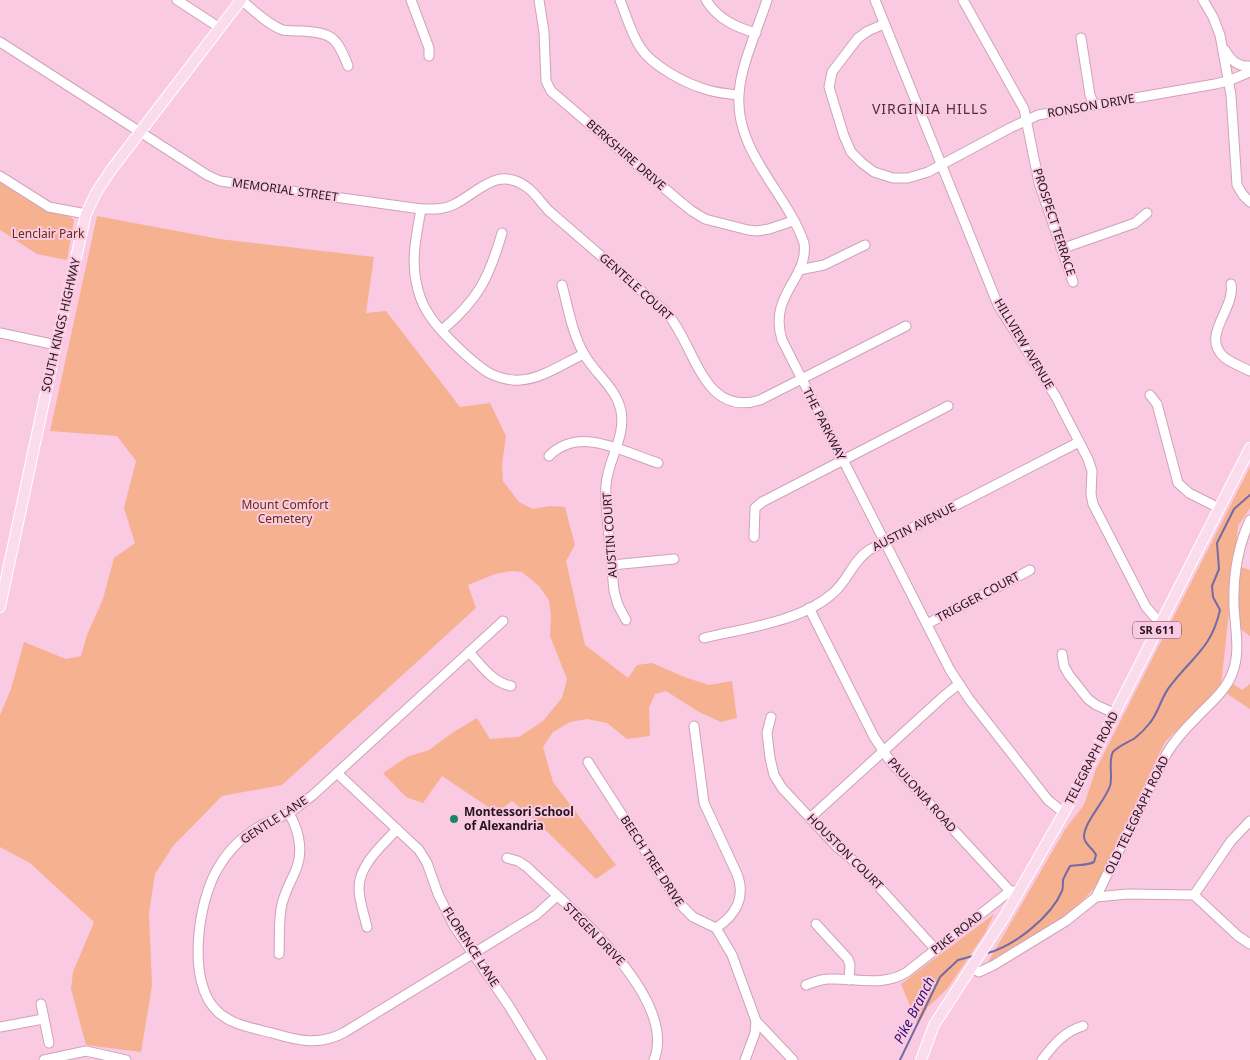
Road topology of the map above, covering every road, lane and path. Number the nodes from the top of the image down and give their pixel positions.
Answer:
1 (177, 0) edge
2 (241, 0) edge
3 (411, 0) edge
4 (539, 0) edge
5 (620, 0) edge
6 (706, 0) edge
7 (767, 0) edge
8 (875, 0) edge
9 (963, 0) edge
10 (1203, 0) edge
11 (884, 24) junction
12 (220, 28) junction
13 (756, 33) junction
14 (1081, 38) dead end
15 (0, 42) edge
16 (1222, 46) junction
17 (429, 56) dead end
18 (348, 66) dead end
19 (1250, 66) edge
20 (1250, 72) edge
21 (1228, 82) junction
22 (738, 95) junction
23 (1094, 105) junction
24 (1027, 120) junction
25 (140, 132) junction
26 (942, 165) junction
27 (0, 176) edge
28 (511, 180) joint
29 (1250, 202) edge
30 (421, 209) junction
31 (1147, 212) dead end
32 (86, 214) junction
33 (793, 221) junction
34 (502, 233) dead end
35 (865, 245) dead end
36 (1061, 249) junction
37 (799, 270) junction
38 (1073, 282) dead end
39 (1232, 284) dead end
40 (562, 285) dead end
41 (906, 326) dead end
42 (442, 330) junction
43 (0, 333) edge
44 (56, 345) junction
45 (584, 354) junction
46 (1250, 371) edge
47 (801, 379) junction
48 (1150, 395) dead end
49 (948, 406) dead end
50 (1079, 442) junction
51 (616, 448) junction
52 (1250, 448) edge
53 (549, 456) dead end
54 (843, 460) junction
55 (658, 464) dead end
56 (1219, 508) junction
57 (1250, 520) edge
58 (754, 537) dead end
59 (884, 542) junction
60 (674, 559) dead end
61 (612, 565) junction
62 (1030, 570) dead end
63 (0, 607) edge
64 (809, 608) junction
65 (626, 620) dead end
66 (504, 621) dead end
67 (1160, 623) junction
68 (927, 624) junction
69 (704, 638) dead end
70 (469, 652) junction
71 (1062, 654) dead end
72 (959, 684) junction
73 (511, 686) dead end
74 (1114, 713) junction
75 (771, 717) dead end
76 (694, 726) dead end
77 (884, 750) junction
78 (588, 762) dead end
79 (337, 773) junction
80 (289, 813) junction
81 (1064, 813) junction
82 (810, 818) junction
83 (1250, 821) edge
84 (397, 829) junction
85 (507, 858) dead end
86 (1015, 891) junction
87 (1194, 895) junction
88 (557, 896) junction
89 (1096, 897) junction
90 (816, 924) dead end
91 (367, 927) dead end
92 (716, 928) junction
93 (1250, 944) edge
94 (936, 950) junction
95 (279, 954) dead end
96 (474, 954) junction
97 (971, 968) junction
98 (849, 980) junction
99 (806, 985) dead end
100 (41, 1004) dead end
101 (44, 1019) junction
102 (756, 1021) junction
103 (1083, 1026) dead end
104 (0, 1027) edge
105 (49, 1043) dead end
106 (44, 1060) edge
107 (126, 1060) edge
108 (542, 1060) edge
109 (654, 1060) edge
110 (745, 1060) edge
111 (793, 1060) edge
112 (921, 1060) edge
113 (1042, 1060) edge

1 - 12 street
2 - 12 main road, SOUTH KINGS HIGHWAY
2 - 18 street
3 - 17 street
4 - 33 street, BERKSHIRE DRIVE
5 - 22 street
6 - 13 street
7 - 13 street, THE PARKWAY
8 - 11 street, HILLVIEW AVENUE
9 - 24 street, PROSPECT TERRACE
10 - 16 street
11 - 26 street, HILLVIEW AVENUE
11 - 26 street, RONSON DRIVE
12 - 25 main road, SOUTH KINGS HIGHWAY
13 - 22 street, THE PARKWAY
14 - 23 street
15 - 25 street, MEMORIAL STREET
16 - 19 street
16 - 21 street
20 - 21 street, RONSON DRIVE
21 - 23 street, RONSON DRIVE
21 - 29 street
22 - 33 street, THE PARKWAY
23 - 24 street, RONSON DRIVE
24 - 26 street, RONSON DRIVE
24 - 36 street, PROSPECT TERRACE
25 - 30 street, MEMORIAL STREET
25 - 32 main road, SOUTH KINGS HIGHWAY
26 - 50 street, HILLVIEW AVENUE
27 - 32 street
28 - 30 street, MEMORIAL STREET
28 - 47 street, GENTELE COURT
30 - 42 street
31 - 36 street
32 - 44 main road, SOUTH KINGS HIGHWAY
33 - 37 street, THE PARKWAY
34 - 42 street
35 - 37 street
36 - 38 street, PROSPECT TERRACE
37 - 47 street, THE PARKWAY
39 - 46 street
40 - 45 street, AUSTIN COURT
41 - 47 street, GENTELE COURT
42 - 45 street
43 - 44 street
44 - 63 main road, SOUTH KINGS HIGHWAY
45 - 51 street, AUSTIN COURT
47 - 54 street, THE PARKWAY
48 - 56 street
49 - 54 street
50 - 59 street, AUSTIN AVENUE
50 - 67 street, HILLVIEW AVENUE
51 - 53 street
51 - 55 street
51 - 61 street, AUSTIN COURT
52 - 56 main road, TELEGRAPH ROAD / SR 611
54 - 58 street
54 - 59 street, THE PARKWAY
56 - 67 main road, TELEGRAPH ROAD / SR 611
57 - 89 street, OLD TELEGRAPH ROAD
59 - 64 street, AUSTIN AVENUE
59 - 68 street, THE PARKWAY
60 - 61 street
61 - 65 street, AUSTIN COURT
62 - 68 street, TRIGGER COURT
64 - 69 street, AUSTIN AVENUE
64 - 77 street, PAULONIA ROAD
66 - 70 street, GENTLE LANE
67 - 74 main road, TELEGRAPH ROAD / SR 611
68 - 72 street, THE PARKWAY
70 - 73 street
70 - 79 street, GENTLE LANE
71 - 74 street
72 - 77 street
72 - 81 street, THE PARKWAY
74 - 81 main road, TELEGRAPH ROAD / SR 611
75 - 82 street, HOUSTON COURT
76 - 92 street
77 - 82 street
77 - 86 street, PAULONIA ROAD
78 - 92 street, BEECH TREE DRIVE
79 - 80 street, GENTLE LANE
79 - 84 street, FLORENCE LANE
80 - 95 street
80 - 96 street, GENTLE LANE
81 - 86 main road, TELEGRAPH ROAD / SR 611
82 - 94 street, HOUSTON COURT
83 - 87 street
84 - 91 street
84 - 96 street, FLORENCE LANE
85 - 88 street, STEGEN DRIVE
86 - 94 street, PIKE ROAD
86 - 97 main road, TELEGRAPH ROAD / SR 611
87 - 89 street
87 - 93 street
88 - 96 street, GENTLE LANE
88 - 109 street, STEGEN DRIVE
89 - 97 street, OLD TELEGRAPH ROAD
90 - 98 street
92 - 102 street
94 - 98 street, PIKE ROAD
96 - 108 street, FLORENCE LANE
97 - 112 main road, TELEGRAPH ROAD / SR 611
98 - 99 street, PIKE ROAD
100 - 101 street
101 - 104 street
101 - 105 street
102 - 110 street
102 - 111 street
103 - 113 street
106 - 107 street

